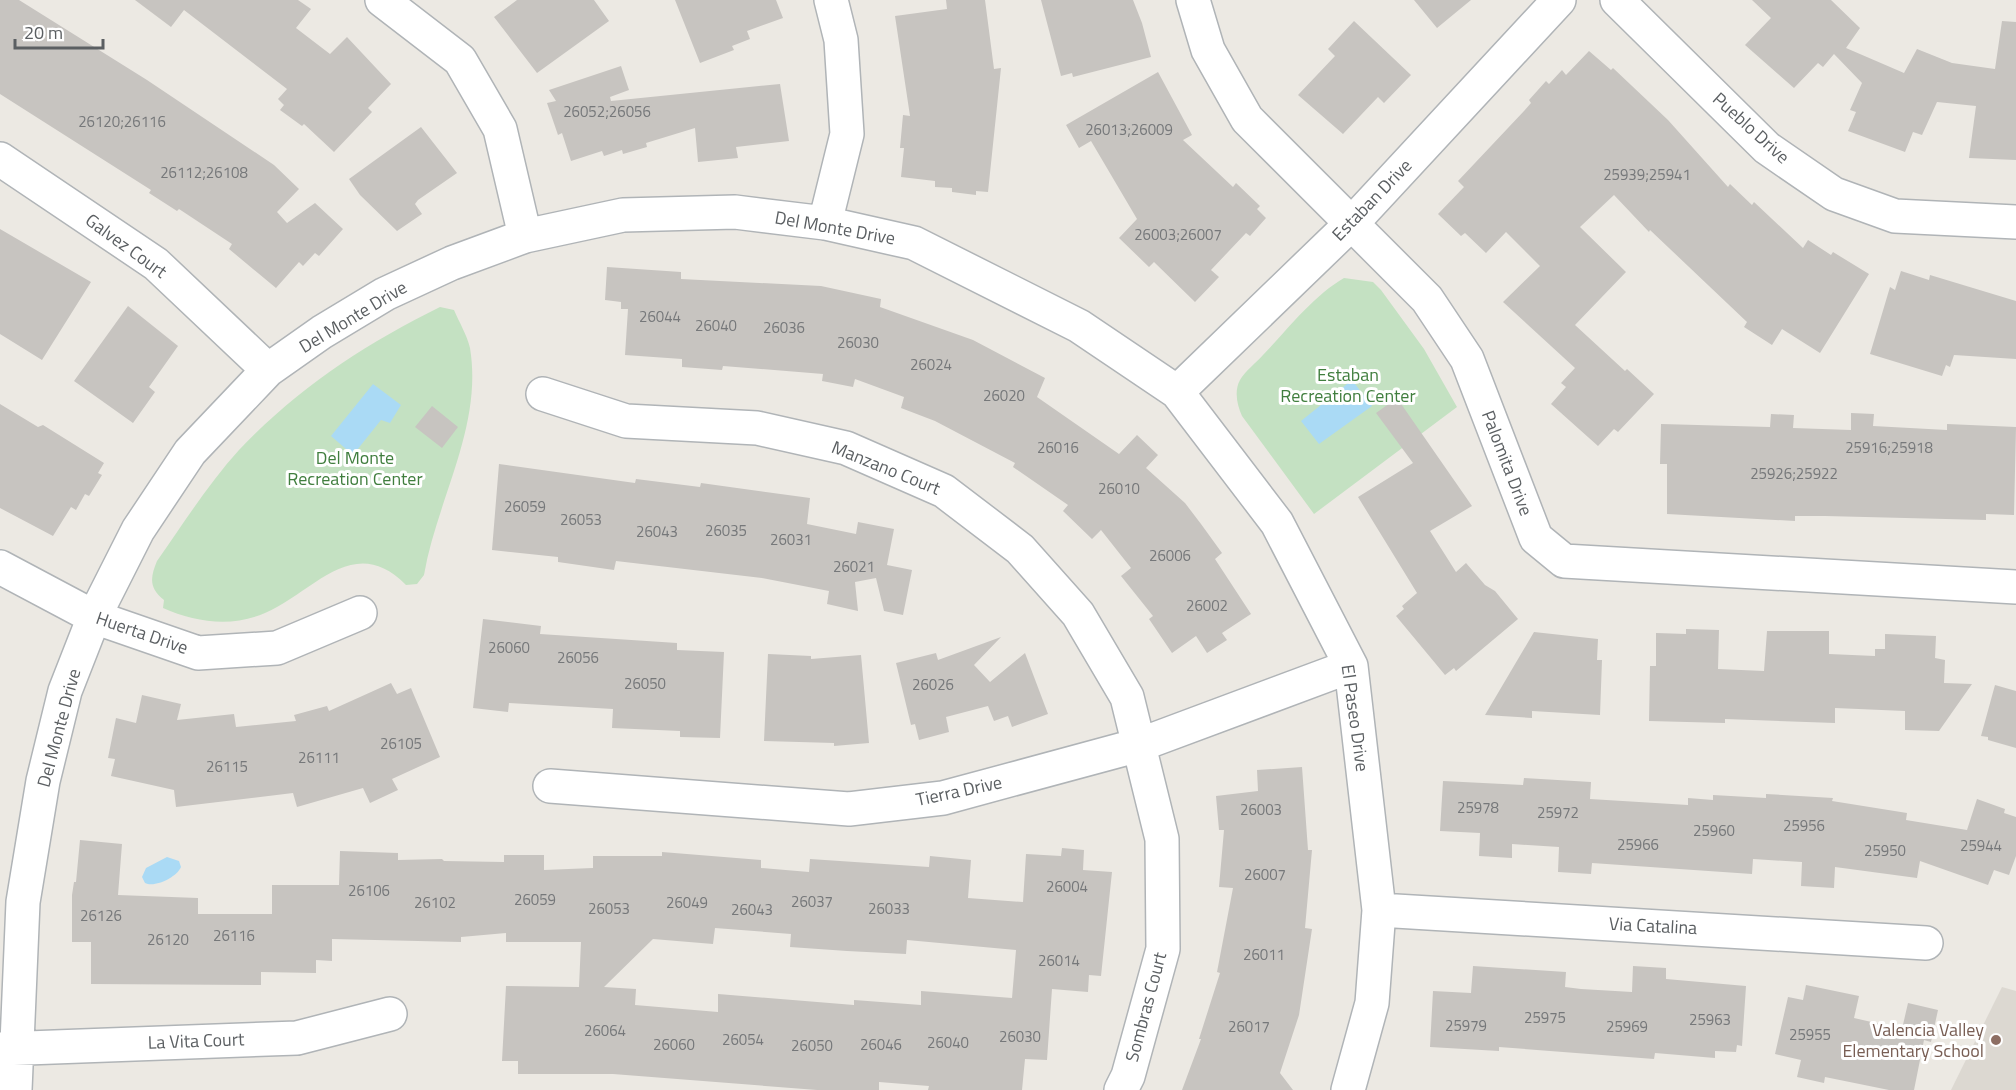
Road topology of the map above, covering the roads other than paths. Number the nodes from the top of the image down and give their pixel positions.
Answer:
1 (381, 0) edge
2 (831, 0) edge
3 (1193, 0) edge
4 (1559, 0) edge
5 (1617, 0) edge
6 (0, 159) edge
7 (1353, 222) junction
8 (2016, 222) edge
9 (825, 223) junction
10 (525, 236) junction
11 (268, 370) junction
12 (1177, 392) junction
13 (543, 394) dead end
14 (0, 567) edge
15 (2016, 587) edge
16 (360, 613) dead end
17 (94, 617) junction
18 (1351, 666) junction
19 (1139, 744) junction
20 (550, 786) dead end
21 (1379, 910) junction
22 (1926, 943) dead end
23 (390, 1014) dead end
24 (8, 1047) edge
25 (15, 1090) edge
26 (1121, 1090) edge
27 (1348, 1090) edge

1 - 10 street
2 - 9 street
3 - 7 street, Palomita Drive
4 - 7 street, Estaban Drive
5 - 8 street, Pueblo Drive
6 - 11 street, Galvez Court
7 - 12 street, Estaban Drive
7 - 15 street, Palomita Drive
9 - 10 street, Del Monte Drive
9 - 12 street, Del Monte Drive
10 - 11 street, Del Monte Drive
11 - 17 street, Del Monte Drive
12 - 18 street, El Paseo Drive
13 - 19 street, Manzano Court
14 - 17 street, Huerta Drive
16 - 17 street, Huerta Drive
17 - 24 street, Del Monte Drive
18 - 19 street, Tierra Drive
18 - 21 street, El Paseo Drive
19 - 20 street, Tierra Drive
19 - 26 street, Sombras Court
21 - 22 street, Via Catalina
21 - 27 street, El Paseo Drive
23 - 24 street, La Vita Court
24 - 25 street, Del Monte Drive

